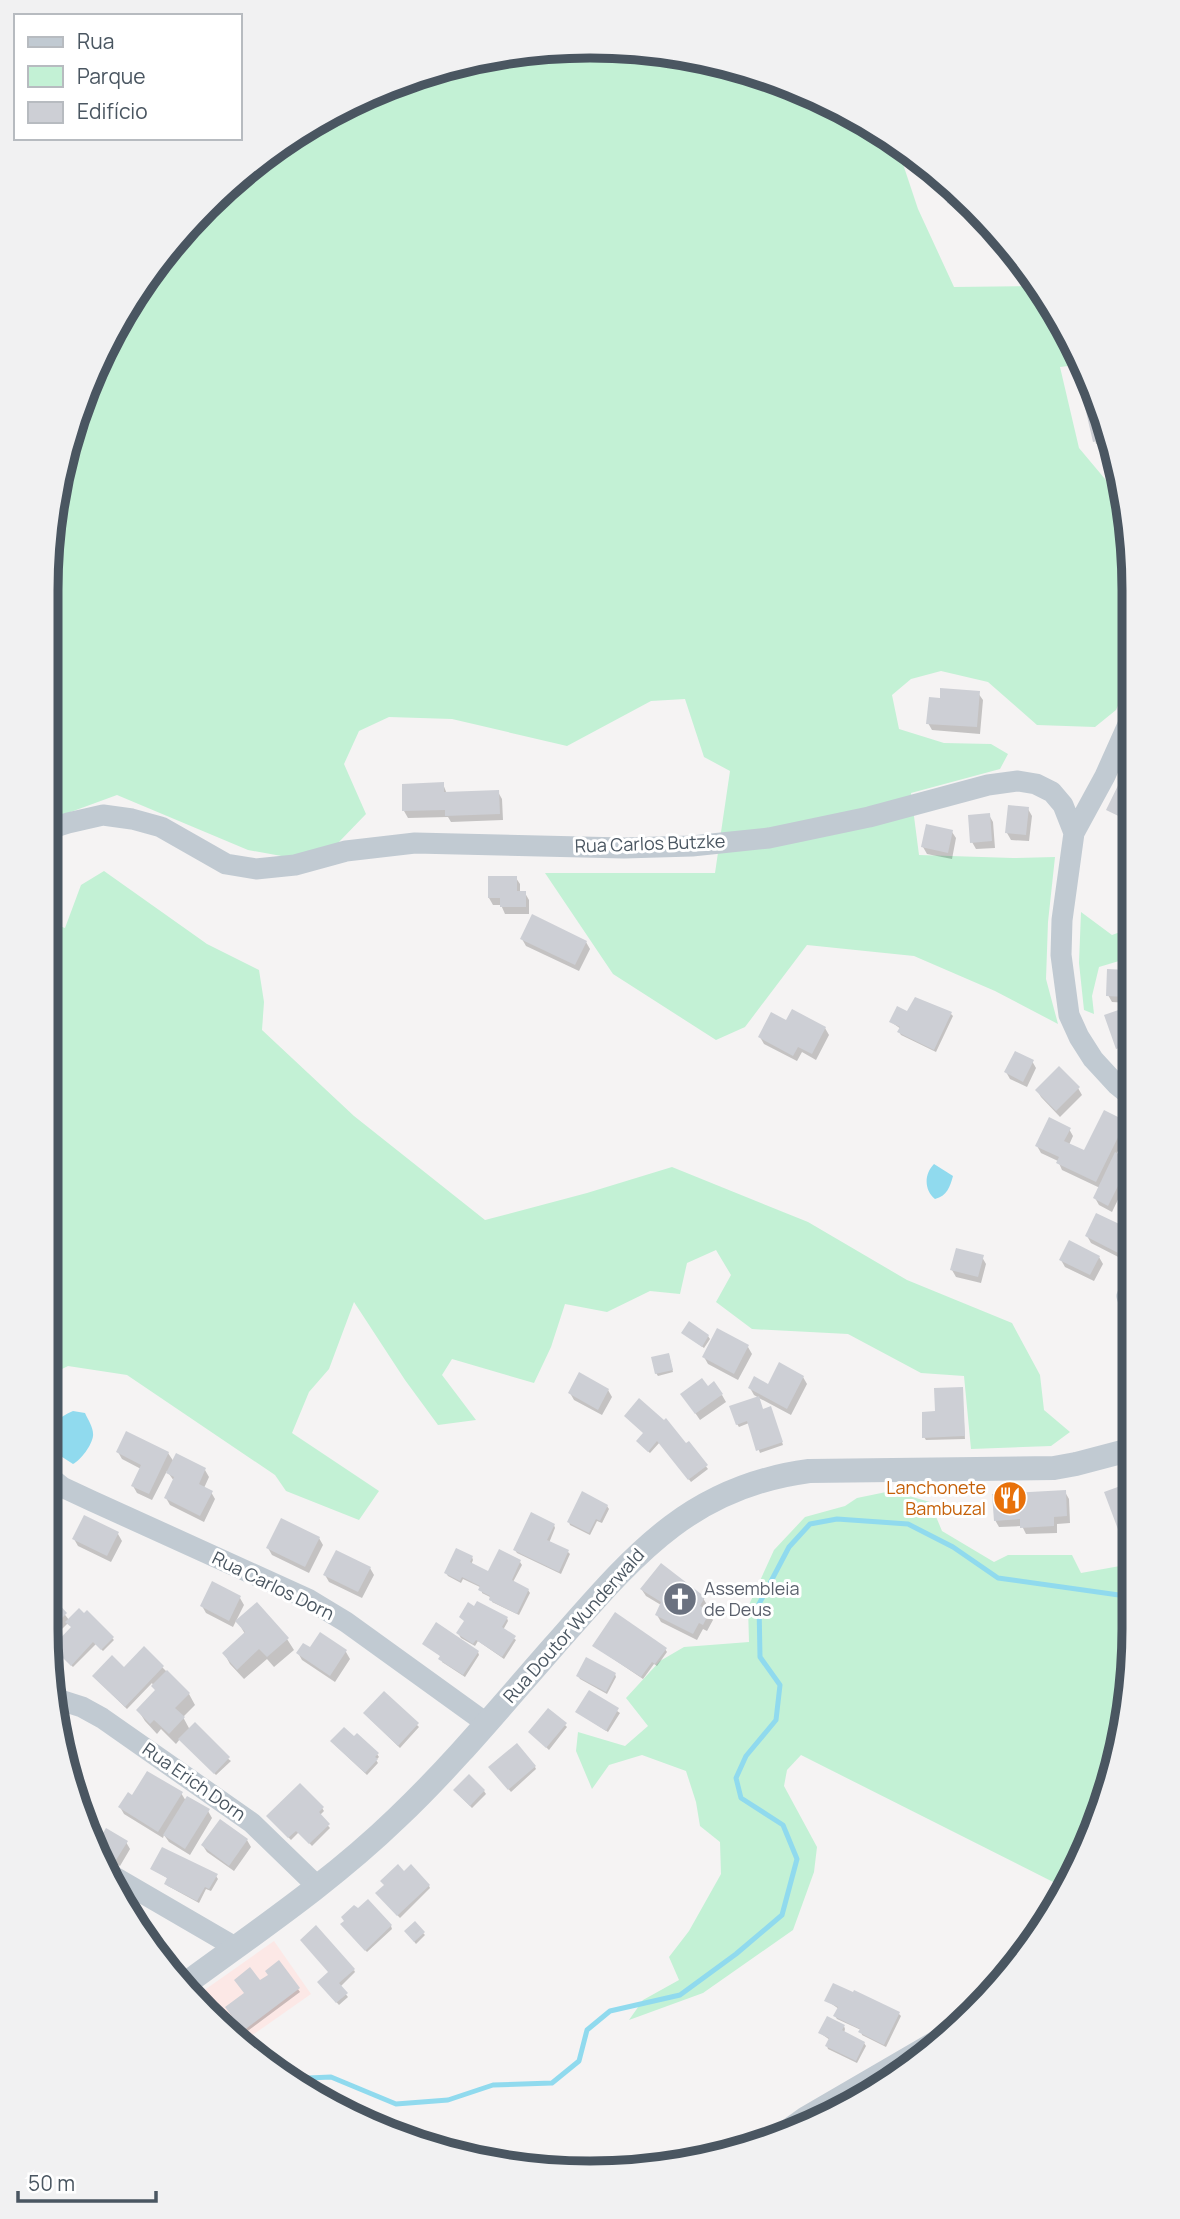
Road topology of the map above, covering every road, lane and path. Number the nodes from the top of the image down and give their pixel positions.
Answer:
1 (1122, 738) edge
2 (58, 826) edge
3 (1074, 833) junction
4 (1122, 1089) edge
5 (1122, 1452) edge
6 (58, 1484) edge
7 (62, 1701) edge
8 (486, 1723) junction
9 (122, 1881) edge
10 (317, 1886) junction
11 (235, 1947) junction
12 (190, 1980) edge
13 (896, 2064) edge
14 (828, 2104) edge

1 - 3 street
2 - 3 street, Rua Carlos Butzke
3 - 4 street
5 - 8 street, Rua Doutor Wunderwald
6 - 8 street, Rua Carlos Dorn
7 - 10 street, Rua Erich Dorn
8 - 10 street, Rua Doutor Wunderwald
9 - 11 street
10 - 11 street, Rua Doutor Wunderwald
11 - 12 street, Rua Doutor Wunderwald
13 - 14 street

